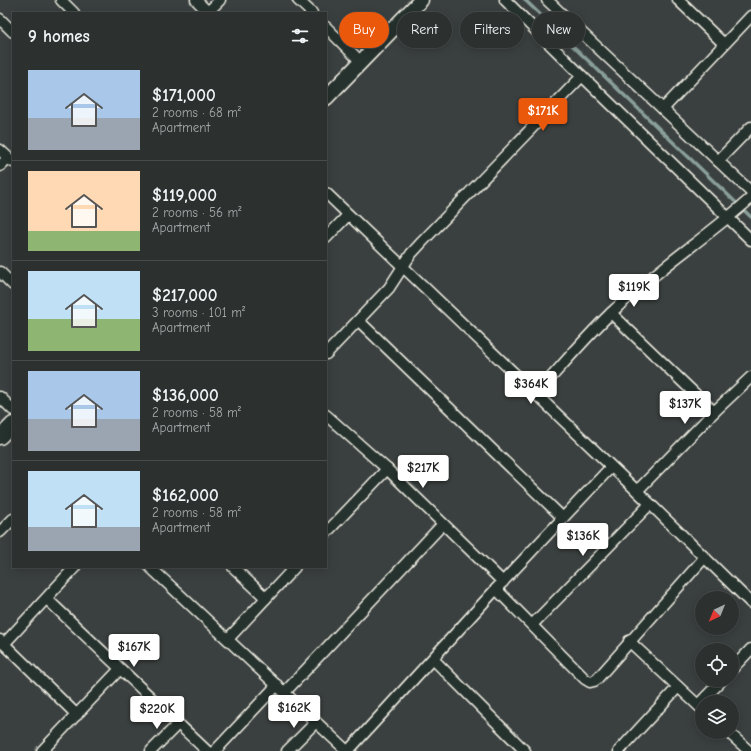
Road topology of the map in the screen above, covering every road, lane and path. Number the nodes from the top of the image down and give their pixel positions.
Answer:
1 (61, 0) edge
2 (196, 0) edge
3 (220, 0) edge
4 (298, 0) edge
5 (421, 0) edge
6 (546, 0) edge
7 (678, 0) edge
8 (509, 2) edge
9 (73, 12) edge
10 (208, 12) edge
11 (311, 12) edge
12 (751, 16) edge
13 (0, 19) edge
14 (327, 28) edge
15 (12, 31) edge
16 (724, 44) junction
17 (361, 62) junction
18 (582, 76) junction
19 (327, 97) edge
20 (663, 109) junction
21 (751, 127) edge
22 (0, 150) edge
23 (10, 160) edge
24 (718, 161) junction
25 (0, 166) edge
26 (751, 192) edge
27 (327, 194) edge
28 (751, 198) edge
29 (348, 214) junction
30 (728, 218) junction
31 (327, 237) edge
32 (751, 240) edge
33 (403, 266) junction
34 (0, 272) edge
35 (12, 284) edge
36 (611, 313) junction
37 (359, 321) junction
38 (327, 353) edge
39 (751, 377) edge
40 (536, 394) junction
41 (0, 397) edge
42 (12, 409) edge
43 (714, 412) junction
44 (327, 416) edge
45 (611, 467) junction
46 (387, 469) junction
47 (637, 491) junction
48 (650, 504) junction
49 (562, 518) junction
50 (12, 520) edge
51 (443, 524) junction
52 (0, 532) edge
53 (327, 532) edge
54 (705, 557) junction
55 (74, 568) edge
56 (152, 568) edge
57 (234, 568) edge
58 (294, 568) edge
59 (499, 585) junction
60 (266, 598) junction
61 (47, 599) junction
62 (751, 603) edge
63 (532, 625) junction
64 (228, 639) junction
65 (629, 641) junction
66 (2, 642) edge
67 (751, 649) edge
68 (433, 659) junction
69 (739, 662) edge
70 (120, 669) junction
71 (277, 685) junction
72 (678, 687) junction
73 (716, 687) edge
74 (285, 692) junction
75 (710, 695) edge
76 (695, 702) edge
77 (77, 715) junction
78 (316, 722) junction
79 (178, 724) junction
80 (736, 739) edge
81 (42, 751) edge
82 (152, 751) edge
83 (207, 751) edge
84 (216, 751) edge
85 (287, 751) edge
86 (347, 751) edge
87 (525, 751) edge
88 (619, 751) edge
89 (749, 751) edge

1 - 9 street
2 - 10 street
3 - 10 street
4 - 11 street
5 - 17 street
6 - 20 street
7 - 16 street
8 - 18 street
12 - 16 street
13 - 15 street
14 - 17 street
16 - 20 street
17 - 19 street
18 - 30 street
18 - 33 street
20 - 24 street
21 - 24 street
22 - 23 street
23 - 25 street
24 - 26 street
27 - 29 street
28 - 30 street
29 - 31 street
29 - 33 street
30 - 32 street
30 - 36 street
33 - 37 street
33 - 40 street
34 - 35 street
36 - 40 street
36 - 43 street
37 - 38 street
37 - 49 street
39 - 43 street
40 - 45 street
41 - 42 street
43 - 47 street
44 - 46 street
45 - 47 street
45 - 49 street
46 - 51 street
46 - 53 street
47 - 48 street
48 - 54 street
48 - 63 street
49 - 59 street
50 - 52 street
51 - 59 street
51 - 74 street
54 - 62 street
54 - 65 street
55 - 61 street
56 - 64 street
57 - 60 street
58 - 60 street
59 - 63 street
59 - 68 street
60 - 64 street
61 - 66 street
61 - 70 street
63 - 65 street
64 - 71 street
65 - 72 street
66 - 77 street
67 - 69 street
68 - 86 street
68 - 87 street
70 - 77 street
70 - 79 street
71 - 74 street
71 - 84 street
72 - 76 street
72 - 88 street
73 - 75 street
74 - 78 street
77 - 81 street
78 - 85 street
78 - 86 street
79 - 82 street
79 - 83 street
80 - 89 street

